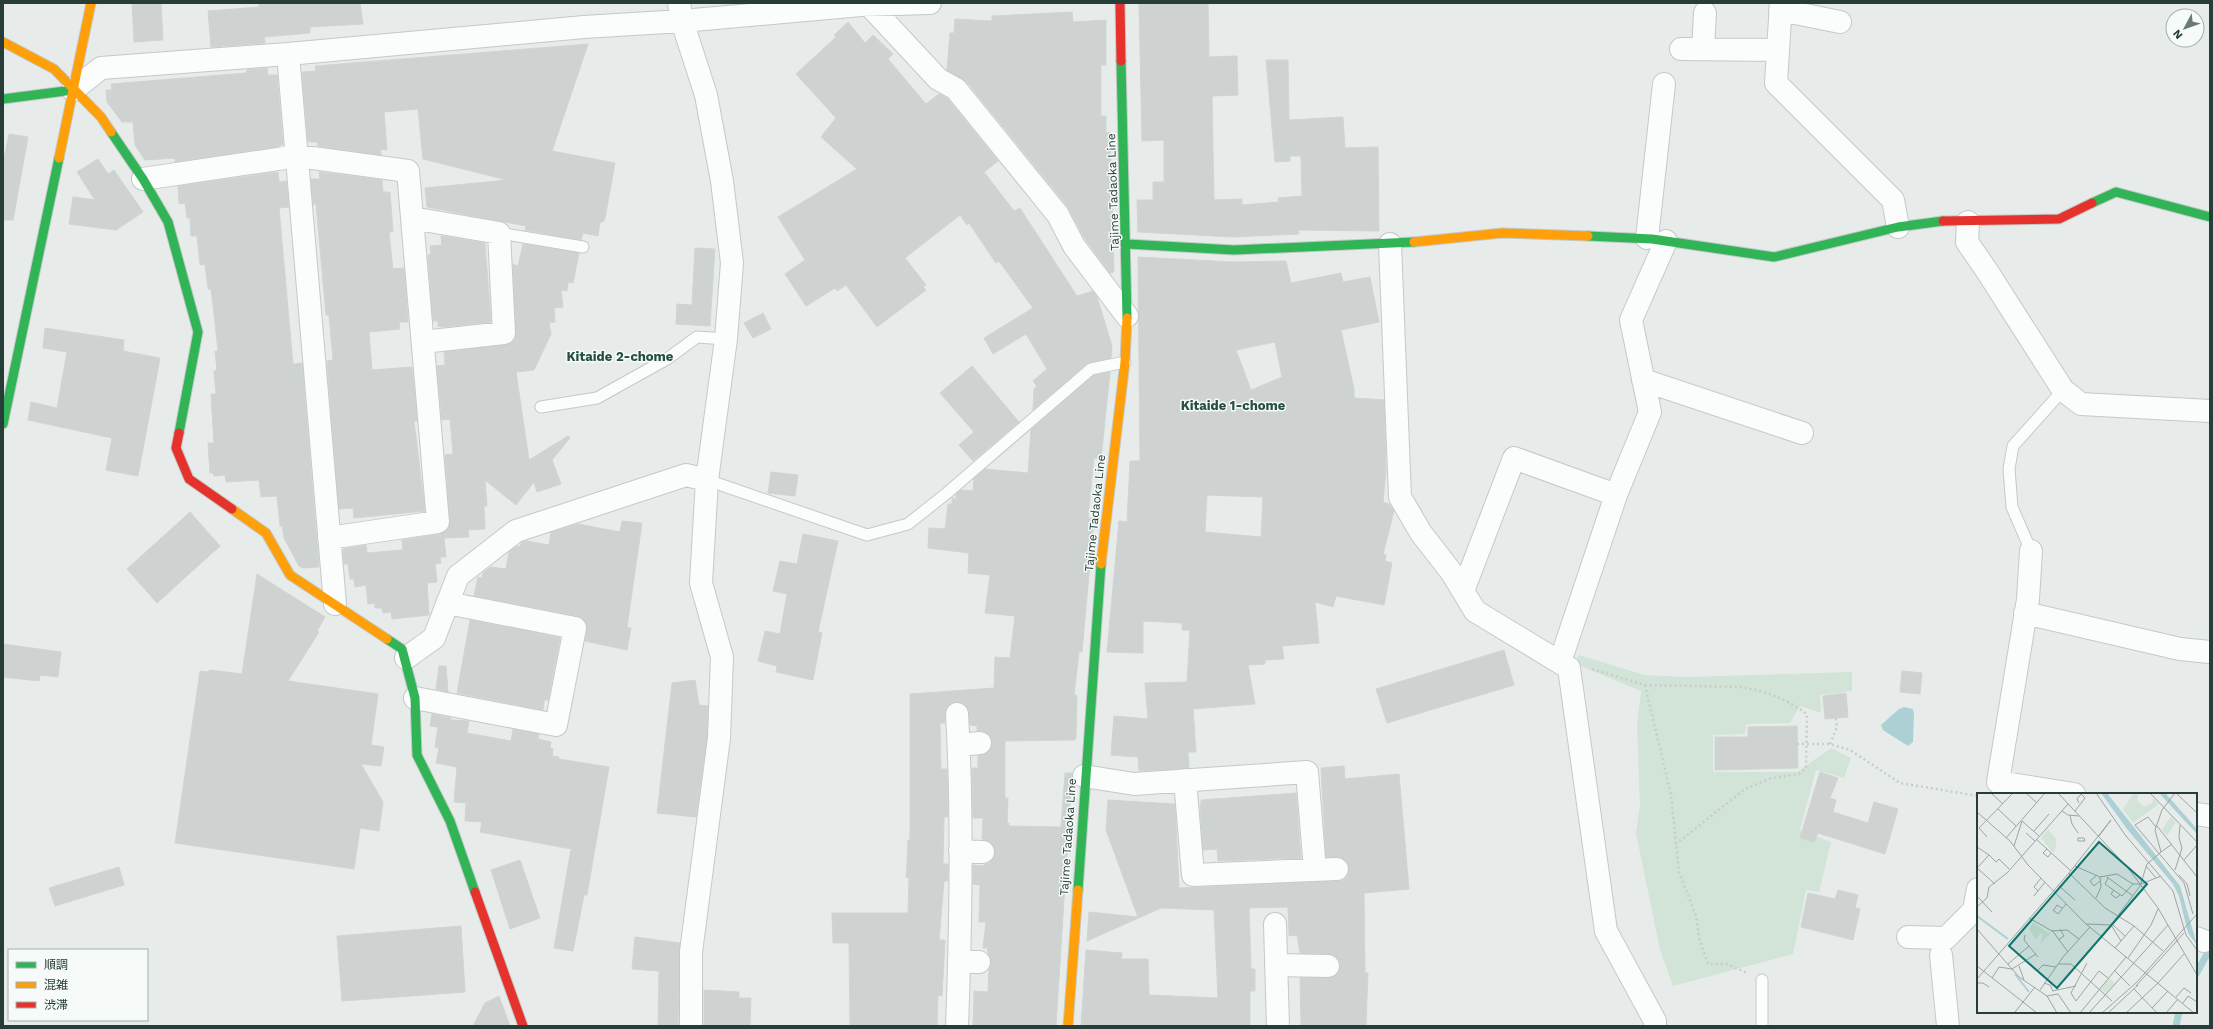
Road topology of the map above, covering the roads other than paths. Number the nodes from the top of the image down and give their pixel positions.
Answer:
1 (91, 3) edge
2 (930, 3) edge
3 (1120, 3) edge
4 (870, 5) edge
5 (1781, 6) edge
6 (681, 12) edge
7 (1705, 13) dead end
8 (1840, 22) dead end
9 (3, 42) edge
10 (1681, 49) dead end
11 (1703, 49) junction
12 (1778, 50) junction
13 (288, 54) junction
14 (1664, 84) dead end
15 (73, 90) junction
16 (3, 99) edge
17 (298, 156) junction
18 (143, 179) junction
19 (2210, 217) edge
20 (412, 218) junction
21 (1968, 222) junction
22 (1898, 228) junction
23 (499, 233) junction
24 (1657, 240) junction
25 (1127, 244) junction
26 (1390, 244) junction
27 (583, 247) dead end
28 (1127, 316) junction
29 (726, 339) junction
30 (423, 342) junction
31 (1125, 362) junction
32 (1643, 380) junction
33 (2063, 390) junction
34 (541, 407) dead end
35 (2210, 410) edge
36 (3, 424) edge
37 (1802, 433) dead end
38 (707, 480) junction
39 (1616, 495) junction
40 (329, 538) junction
41 (2031, 551) joint
42 (1463, 591) junction
43 (447, 603) junction
44 (335, 604) junction
45 (2025, 613) junction
46 (2210, 652) edge
47 (406, 658) junction
48 (1560, 662) junction
49 (415, 698) junction
50 (957, 714) dead end
51 (1084, 776) junction
52 (1185, 780) junction
53 (1997, 788) edge
54 (2061, 793) edge
55 (2197, 814) edge
56 (2210, 816) edge
57 (960, 852) junction
58 (983, 852) dead end
59 (1337, 868) dead end
60 (1315, 870) junction
61 (1977, 894) edge
62 (1275, 924) dead end
63 (1908, 937) dead end
64 (1941, 955) dead end
65 (1276, 965) junction
66 (1328, 966) dead end
67 (1762, 980) road end
68 (523, 1026) edge
69 (691, 1026) edge
70 (957, 1026) edge
71 (1068, 1026) edge
72 (1278, 1026) edge
73 (1655, 1026) edge
74 (1762, 1026) edge
75 (1948, 1026) edge

1 - 15 street
2 - 4 street
3 - 25 street, Tajime Tadaoka Line
4 - 6 street
4 - 28 street
5 - 8 street
5 - 12 street
6 - 13 street
6 - 29 street
7 - 11 street
9 - 15 street
10 - 11 street
11 - 12 street
12 - 22 street
13 - 15 street
13 - 17 street
14 - 24 street
15 - 16 street
15 - 18 street
15 - 36 street
17 - 18 street
17 - 20 street
17 - 40 street
18 - 44 street
19 - 21 street
20 - 23 street
20 - 30 street
21 - 22 street
21 - 33 street
22 - 24 street
23 - 27 lane
23 - 30 street
24 - 26 street
24 - 32 street
25 - 26 street
25 - 28 street, Tajime Tadaoka Line
26 - 42 street
28 - 31 street, Tajime Tadaoka Line
29 - 34 lane
29 - 38 street
30 - 40 street
31 - 38 lane
31 - 51 street, Tajime Tadaoka Line
32 - 37 street
32 - 39 street
33 - 35 street
33 - 41 lane
38 - 43 street
38 - 69 street
39 - 42 street
39 - 48 street
40 - 44 street
41 - 45 street
42 - 48 street
43 - 47 street
43 - 49 street
44 - 47 street
45 - 46 street
45 - 53 street
47 - 49 street
48 - 73 street
49 - 68 street
50 - 57 street
51 - 52 street
51 - 71 street, Tajime Tadaoka Line
52 - 60 street
52 - 60 street
53 - 54 street
55 - 56 street
57 - 58 street
57 - 70 street
59 - 60 street
61 - 63 street
62 - 65 street
64 - 75 street
65 - 66 street
65 - 72 street
67 - 74 lane

